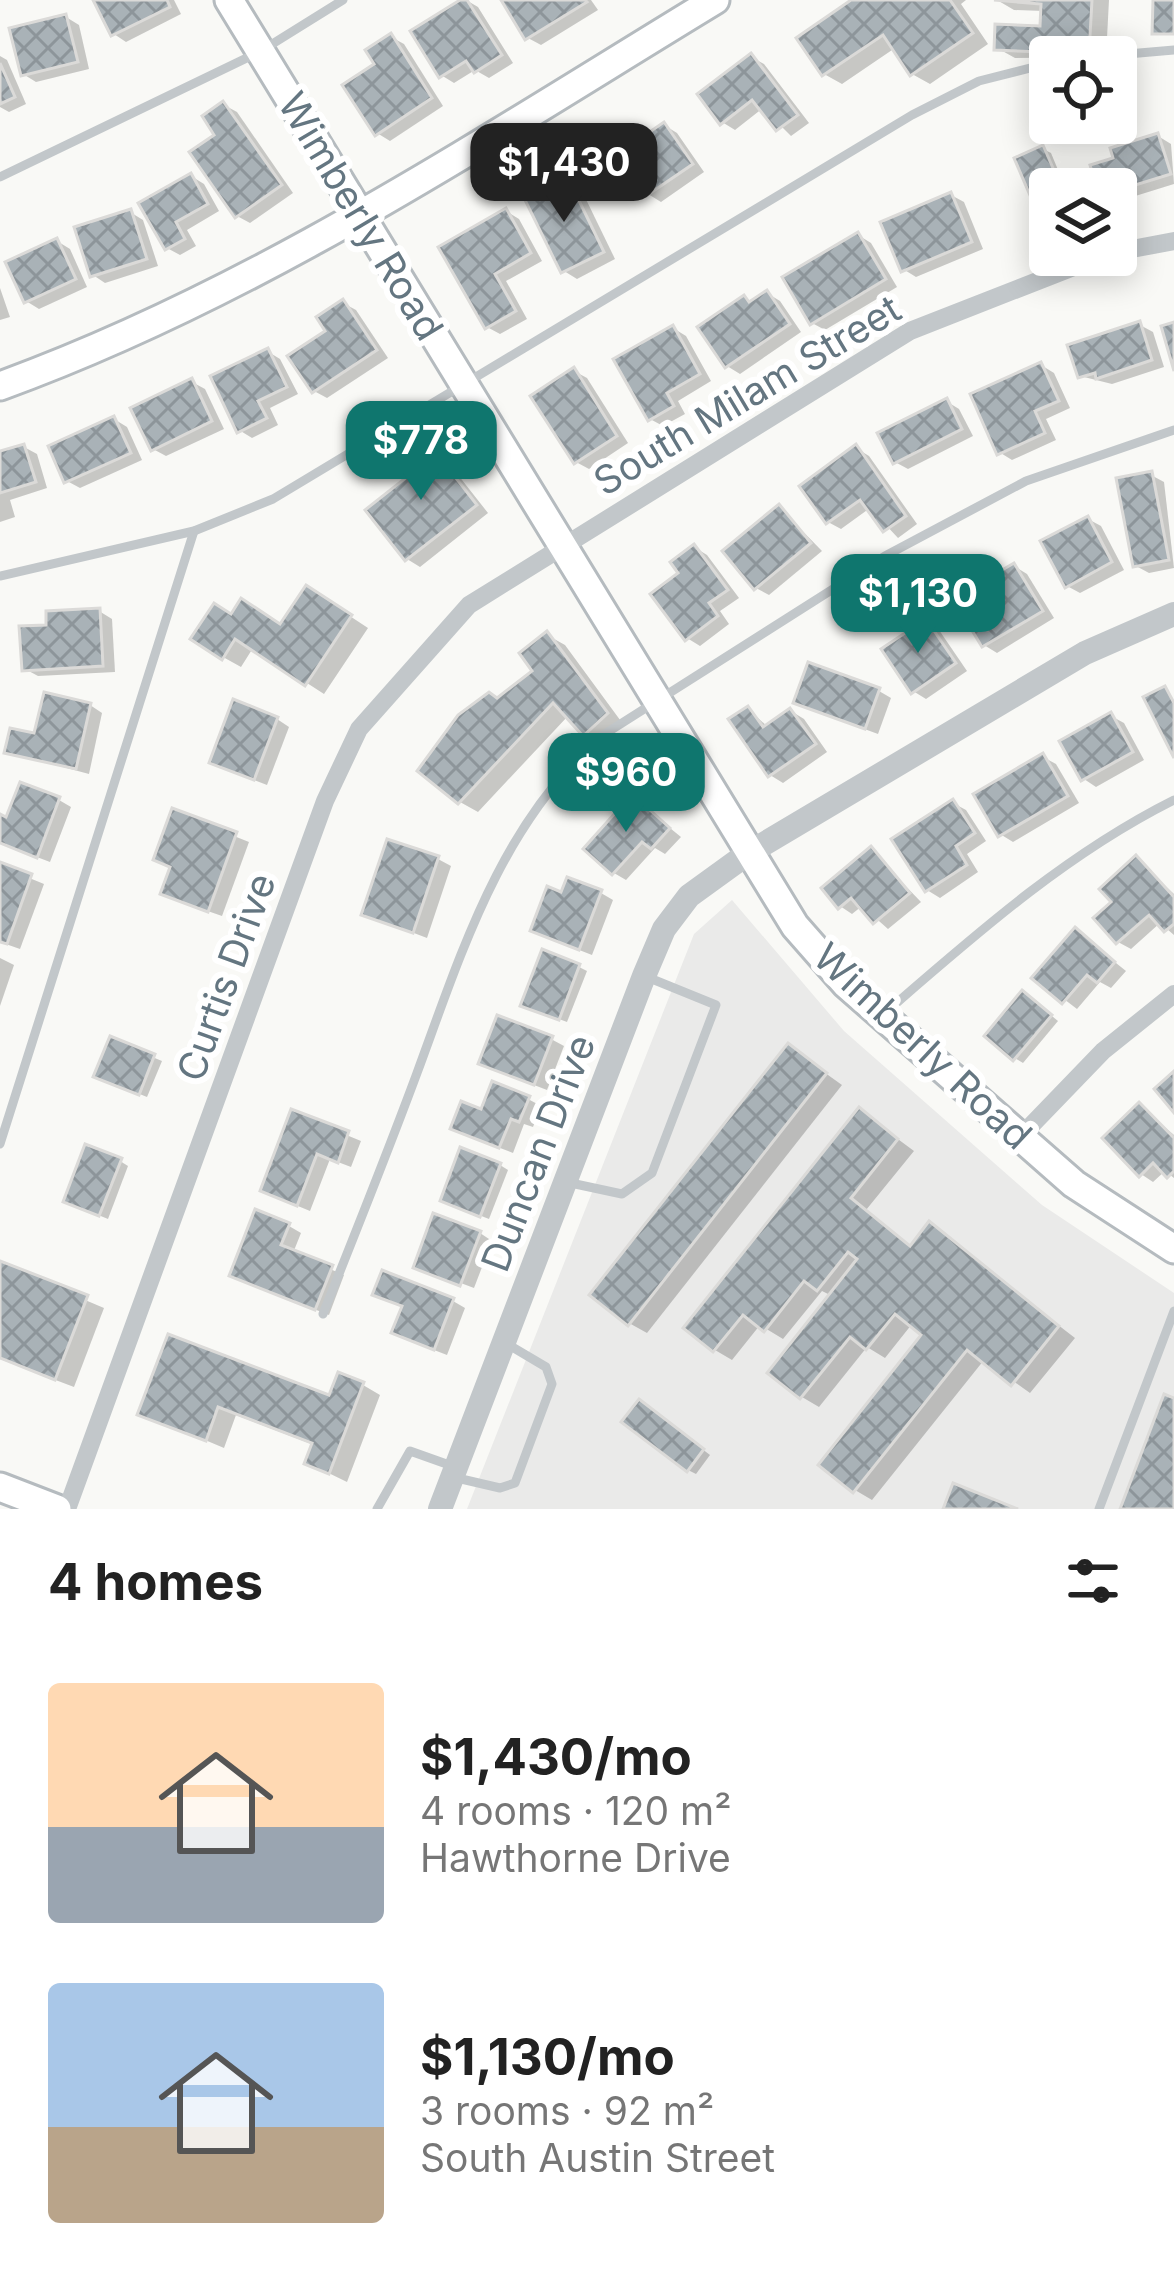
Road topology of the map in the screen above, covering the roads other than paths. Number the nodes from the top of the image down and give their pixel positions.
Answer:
1 (229, 0) edge
2 (343, 0) edge
3 (715, 0) edge
4 (1174, 50) edge
5 (261, 51) junction
6 (1137, 53) edge
7 (1029, 68) edge
8 (0, 177) edge
9 (359, 216) junction
10 (1174, 241) edge
11 (1137, 249) edge
12 (1050, 276) edge
13 (464, 384) junction
14 (0, 386) edge
15 (1174, 430) edge
16 (194, 531) junction
17 (562, 546) junction
18 (0, 576) edge
19 (1174, 614) edge
20 (656, 704) junction
21 (1174, 800) edge
22 (747, 854) junction
23 (644, 976) junction
24 (1174, 994) edge
25 (882, 1016) junction
26 (1020, 1137) junction
27 (0, 1144) edge
28 (566, 1181) junction
29 (1174, 1249) edge
30 (1174, 1311) edge
31 (322, 1314) dead end
32 (504, 1342) junction
33 (1168, 1343) edge
34 (454, 1472) junction
35 (0, 1487) edge
36 (57, 1509) edge
37 (67, 1509) edge
38 (377, 1509) edge
39 (440, 1509) edge
40 (1099, 1509) edge

1 - 5 main road, Wimberly Road
2 - 5 lane
3 - 9 main road
4 - 6 lane
5 - 8 lane
5 - 9 main road, Wimberly Road
7 - 13 lane
9 - 13 main road, Wimberly Road
9 - 14 main road
10 - 11 street
12 - 17 street, South Milam Street
13 - 16 lane
13 - 17 main road, Wimberly Road
15 - 20 lane
16 - 18 lane
16 - 27 lane
17 - 20 main road, Wimberly Road
17 - 37 street, Curtis Drive
19 - 22 street, Duncan Drive
20 - 22 main road, Wimberly Road
20 - 31 lane
21 - 25 lane
22 - 23 street, Duncan Drive
22 - 25 main road, Wimberly Road
23 - 28 street, Duncan Drive
23 - 28 lane
24 - 26 street
25 - 26 main road, Wimberly Road
26 - 29 main road, Wimberly Road
28 - 32 street, Duncan Drive
30 - 33 lane
32 - 34 street, Duncan Drive
32 - 34 lane
33 - 40 lane
34 - 38 lane
34 - 39 street, Duncan Drive
35 - 36 main road

